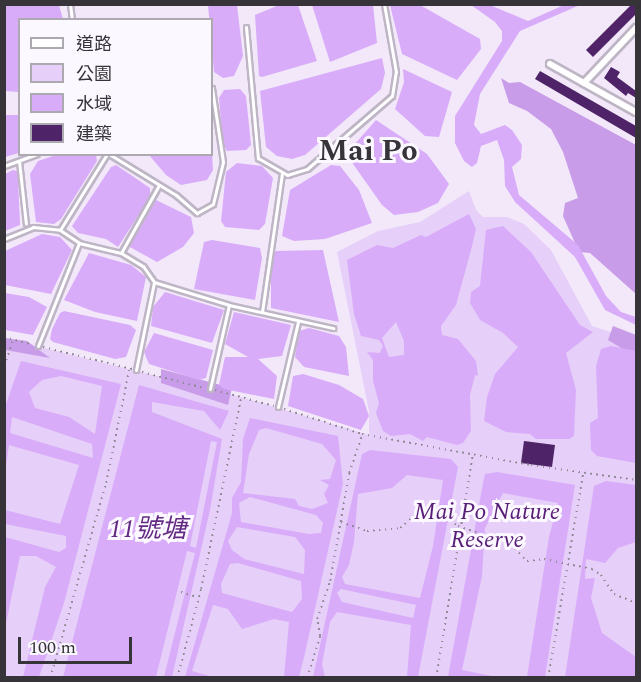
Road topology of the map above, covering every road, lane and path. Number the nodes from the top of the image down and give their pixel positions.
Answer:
1 (384, 4) edge
2 (246, 27) dead end
3 (636, 28) edge
4 (633, 36) edge
5 (550, 64) dead end
6 (584, 83) junction
7 (213, 95) edge
8 (636, 112) edge
9 (32, 156) edge
10 (107, 156) edge
11 (111, 156) edge
12 (19, 161) junction
13 (4, 166) edge
14 (282, 173) junction
15 (159, 186) junction
16 (26, 224) dead end
17 (60, 230) junction
18 (4, 239) edge
19 (79, 243) junction
20 (122, 254) junction
21 (154, 282) junction
22 (229, 305) junction
23 (262, 312) junction
24 (297, 322) junction
25 (333, 328) dead end
26 (4, 337) edge
27 (14, 340) junction
28 (38, 346) junction
29 (4, 366) edge
30 (129, 369) junction
31 (136, 370) junction
32 (210, 389) junction
33 (241, 397) junction
34 (278, 407) junction
35 (362, 434) junction
36 (473, 453) junction
37 (583, 473) junction
38 (636, 480) edge
39 (341, 522) junction
40 (458, 526) junction
41 (181, 592) dead end
42 (199, 597) junction
43 (636, 603) edge
44 (50, 678) edge
45 (177, 678) edge
46 (308, 678) edge
47 (436, 678) edge
48 (548, 678) edge

1 - 14 lane
2 - 14 lane
3 - 4 street
4 - 6 street
5 - 6 street
6 - 8 street
7 - 15 lane
9 - 12 lane
10 - 17 lane
11 - 15 lane
12 - 13 lane
12 - 16 lane
14 - 23 lane
15 - 20 lane
17 - 18 lane
17 - 19 lane
19 - 20 lane
19 - 28 lane
20 - 21 lane
21 - 22 lane
21 - 31 lane
22 - 23 lane
22 - 32 lane
23 - 24 lane
24 - 25 lane
24 - 34 lane
26 - 27 path
27 - 28 path
27 - 29 path
28 - 30 path
30 - 31 path
30 - 44 path
31 - 32 path
32 - 33 path
33 - 34 path
33 - 42 path
34 - 35 path
35 - 36 path
35 - 39 path
36 - 37 path
36 - 40 path
37 - 38 path
37 - 48 path
39 - 40 path
39 - 46 path
40 - 43 path
40 - 47 path
41 - 42 path
42 - 45 path

